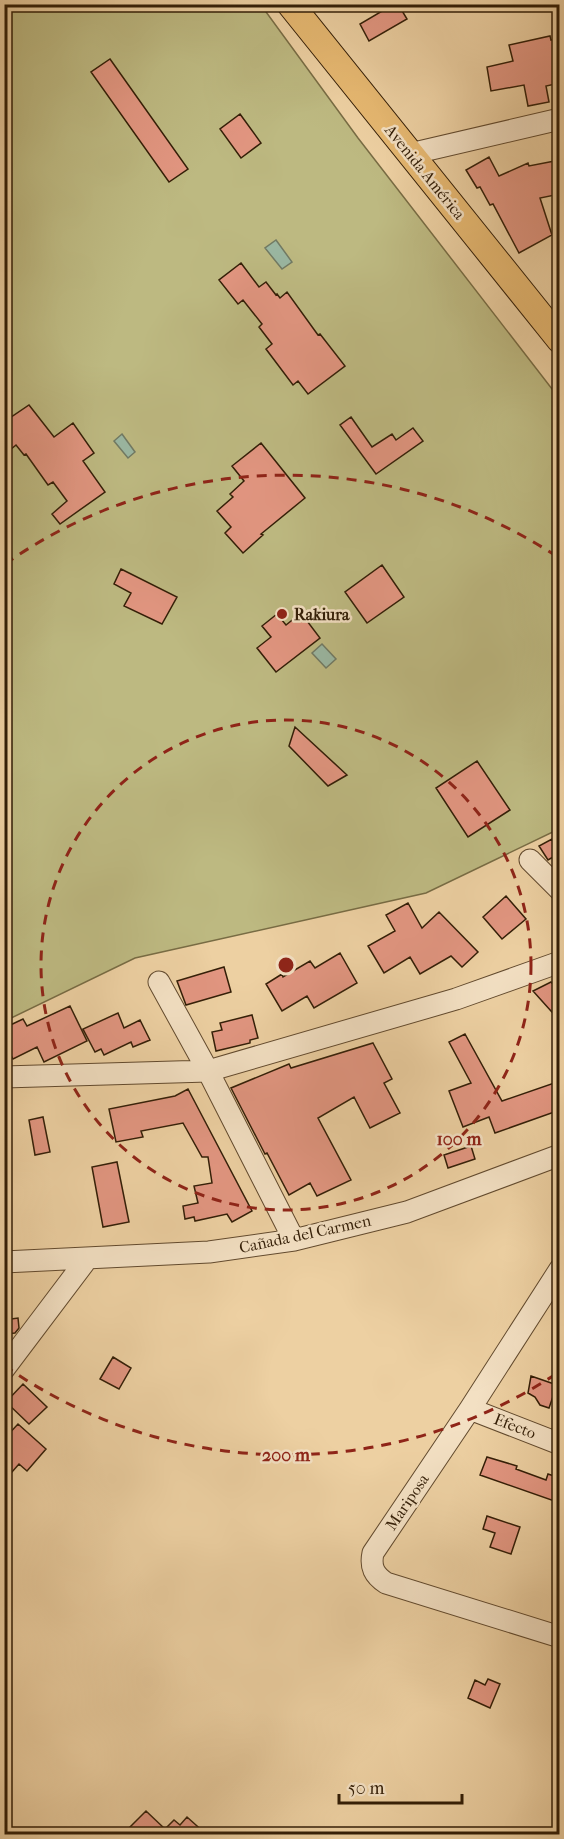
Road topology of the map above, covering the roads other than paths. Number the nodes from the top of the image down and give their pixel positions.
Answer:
1 (290, 4) edge
2 (560, 118) edge
3 (410, 154) junction
4 (560, 340) edge
5 (530, 860) dead end
6 (560, 890) edge
7 (560, 962) edge
8 (159, 982) dead end
9 (208, 1071) junction
10 (4, 1077) edge
11 (560, 1155) edge
12 (294, 1240) junction
13 (87, 1259) junction
14 (4, 1262) edge
15 (560, 1269) edge
16 (4, 1369) edge
17 (470, 1409) junction
18 (560, 1444) edge
19 (560, 1637) edge

1 - 3 main road, Avenida América
2 - 3 street
3 - 4 main road, Avenida América
5 - 6 street
7 - 9 street
8 - 9 street
9 - 10 street
9 - 12 street
11 - 12 street, Cañada del Carmen
12 - 13 street, Cañada del Carmen
13 - 14 street, Cañada del Carmen
13 - 16 street
15 - 17 street, Mariposa
17 - 18 street, Efecto
17 - 19 street, Mariposa

